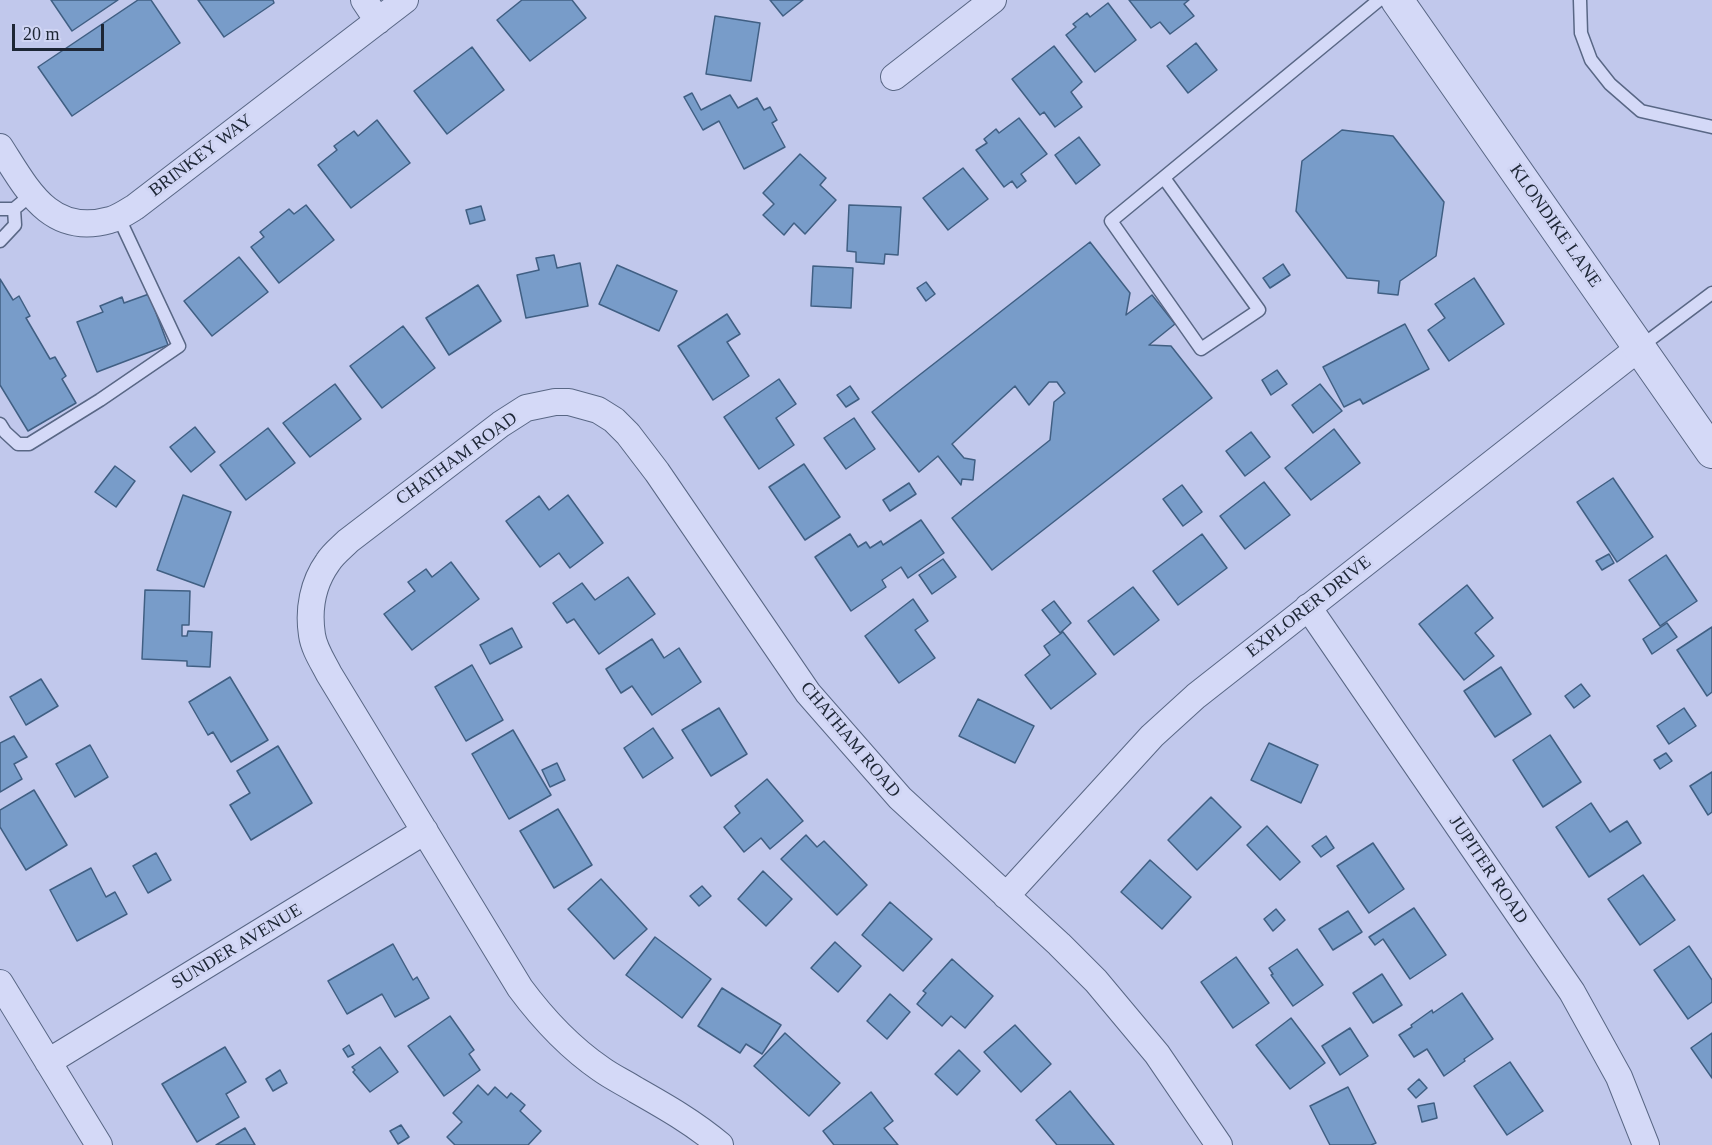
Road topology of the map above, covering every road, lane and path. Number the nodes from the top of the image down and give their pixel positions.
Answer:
1 (405, 0) edge
2 (993, 0) edge
3 (1379, 0) edge
4 (1397, 0) edge
5 (1580, 0) edge
6 (371, 10) edge
7 (894, 77) dead end
8 (1712, 127) edge
9 (0, 147) edge
10 (1164, 178) junction
11 (23, 202) junction
12 (0, 209) edge
13 (118, 216) junction
14 (0, 241) edge
15 (1712, 293) edge
16 (1639, 348) junction
17 (0, 424) edge
18 (1712, 452) edge
19 (1308, 607) junction
20 (425, 831) junction
21 (1006, 896) junction
22 (0, 983) edge
23 (48, 1062) junction
24 (99, 1145) edge
25 (720, 1145) edge
26 (1219, 1145) edge
27 (1646, 1145) edge

1 - 6 street, BRINKEY WAY
2 - 7 street
3 - 10 lane
4 - 16 street, KLONDIKE LANE
5 - 8 lane
6 - 13 street, BRINKEY WAY
9 - 11 street, BRINKEY WAY
10 - 10 lane
11 - 12 lane
11 - 13 street, BRINKEY WAY
11 - 14 lane
13 - 17 lane
15 - 16 lane
16 - 18 street, KLONDIKE LANE
16 - 19 street, EXPLORER DRIVE
19 - 21 street, EXPLORER DRIVE
19 - 27 street, JUPITER ROAD
20 - 21 street, CHATHAM ROAD
20 - 23 street, SUNDER AVENUE
20 - 25 street, CHATHAM ROAD
21 - 26 street, CHATHAM ROAD
22 - 23 street
23 - 24 street

